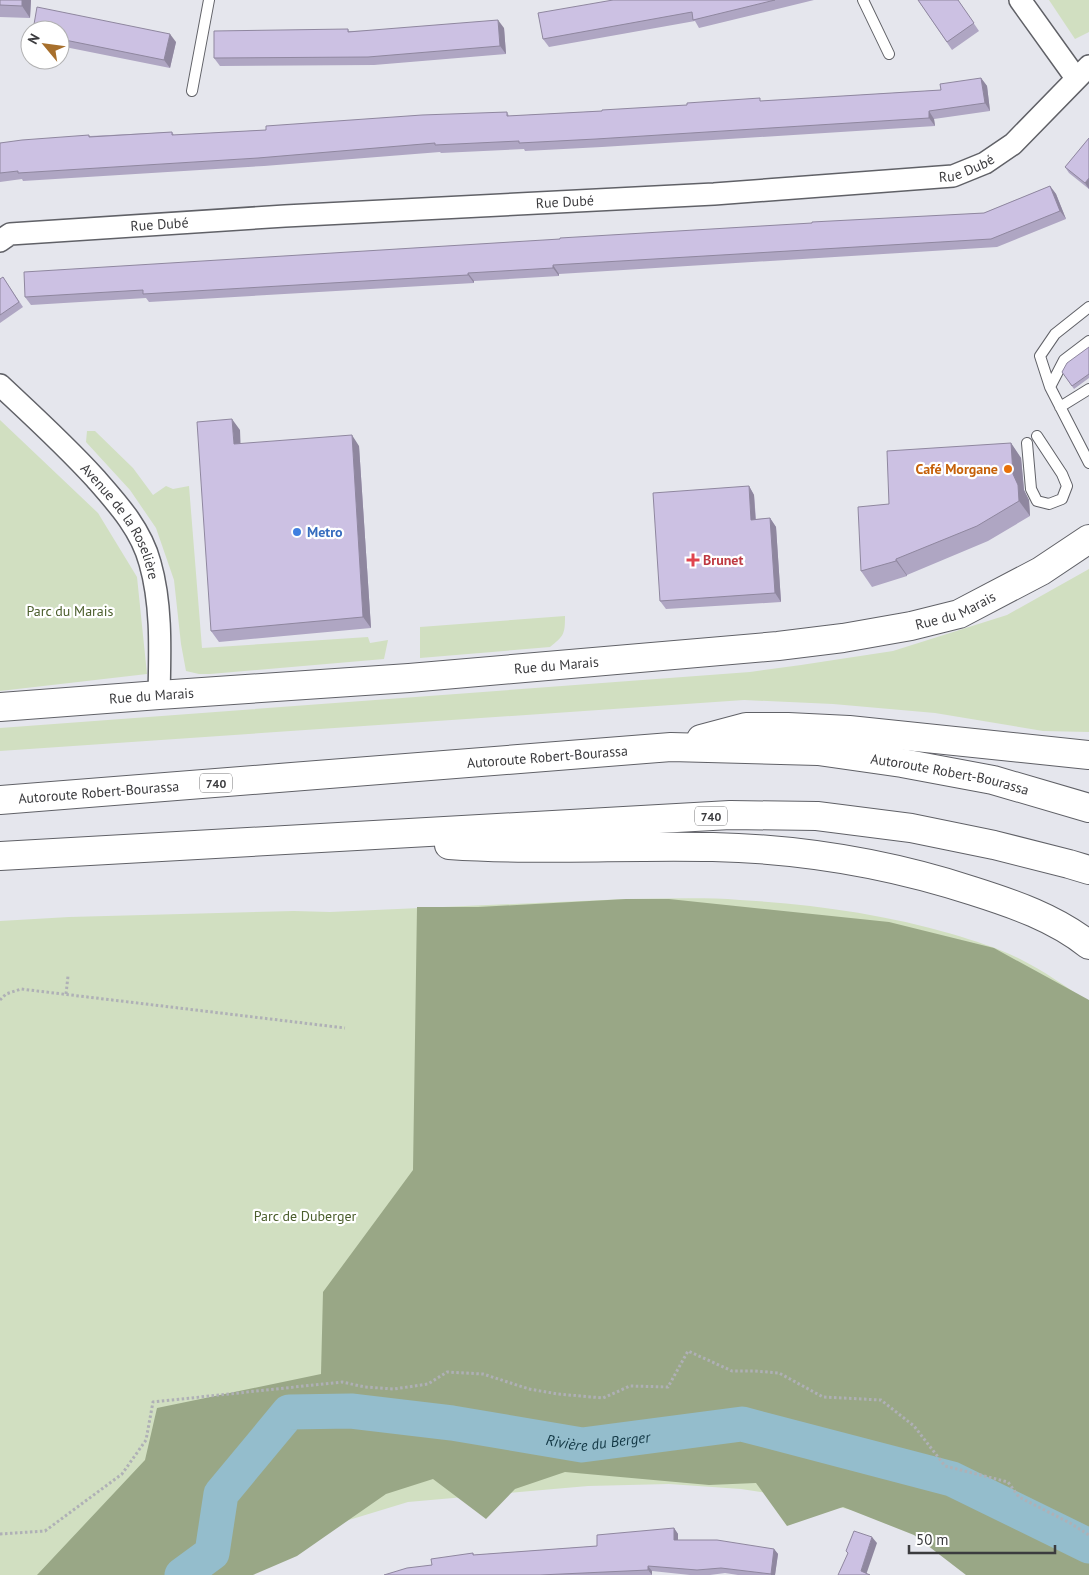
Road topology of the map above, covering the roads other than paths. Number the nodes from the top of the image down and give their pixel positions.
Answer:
1 (209, 0) edge
2 (863, 0) edge
3 (1020, 0) edge
4 (889, 54) dead end
5 (1082, 72) edge
6 (192, 91) dead end
7 (0, 241) edge
8 (1089, 307) edge
9 (1089, 341) edge
10 (0, 385) edge
11 (1050, 387) junction
12 (1089, 388) edge
13 (1060, 407) junction
14 (1037, 436) dead end
15 (1027, 443) dead end
16 (1089, 463) edge
17 (1089, 538) edge
18 (159, 694) junction
19 (0, 707) edge
20 (671, 747) junction
21 (1089, 755) edge
22 (0, 800) edge
23 (1089, 808) edge
24 (328, 837) junction
25 (0, 856) edge
26 (1089, 870) edge
27 (1089, 945) edge

1 - 6 lane
2 - 4 lane
3 - 5 street
5 - 7 street, Rue Dubé
8 - 11 lane
9 - 11 lane
10 - 18 street, Avenue de la Roselière
11 - 13 lane
12 - 13 lane
13 - 16 lane
14 - 15 lane
17 - 18 main road, Rue du Marais
18 - 19 main road, Rue du Marais
20 - 21 main road
20 - 22 main road, Autoroute Robert-Bourassa / 740
20 - 23 main road, Autoroute Robert-Bourassa / 740
24 - 25 main road, 740
24 - 26 main road, 740
24 - 27 main road

